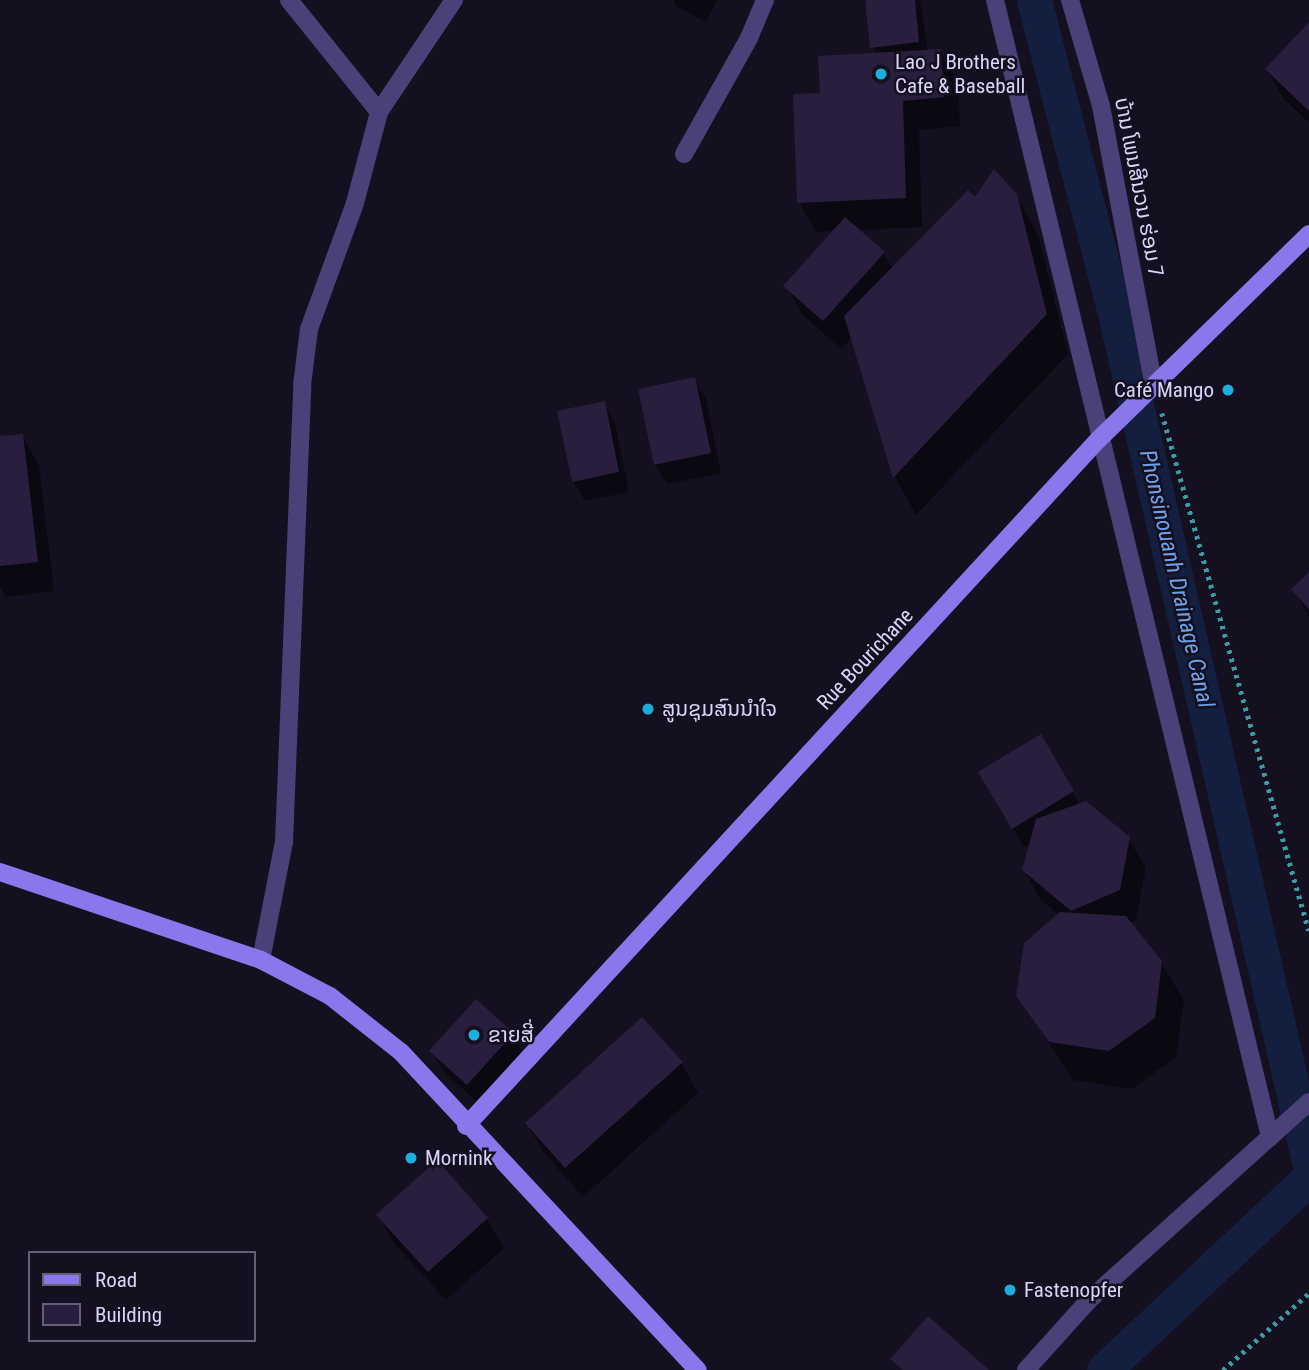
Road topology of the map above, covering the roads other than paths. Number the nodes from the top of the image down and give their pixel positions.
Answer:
1 (289, 0) edge
2 (454, 0) edge
3 (765, 0) edge
4 (995, 0) edge
5 (1070, 0) edge
6 (379, 112) junction
7 (684, 154) dead end
8 (1309, 234) edge
9 (1154, 386) junction
10 (1098, 440) junction
11 (0, 872) edge
12 (261, 960) junction
13 (1309, 1102) edge
14 (466, 1126) junction
15 (1270, 1137) junction
16 (698, 1370) edge
17 (1026, 1370) edge

1 - 6 street
2 - 6 street
3 - 7 street
4 - 10 street
5 - 9 street, ບ້ານ ໂພນສີນວນ ຮ່ອມ 7
6 - 12 street
8 - 9 street, Rue Bourichane
9 - 10 street, Rue Bourichane
10 - 14 street, Rue Bourichane
10 - 15 street
11 - 12 street
12 - 14 street
13 - 15 street
14 - 16 street
15 - 17 street

